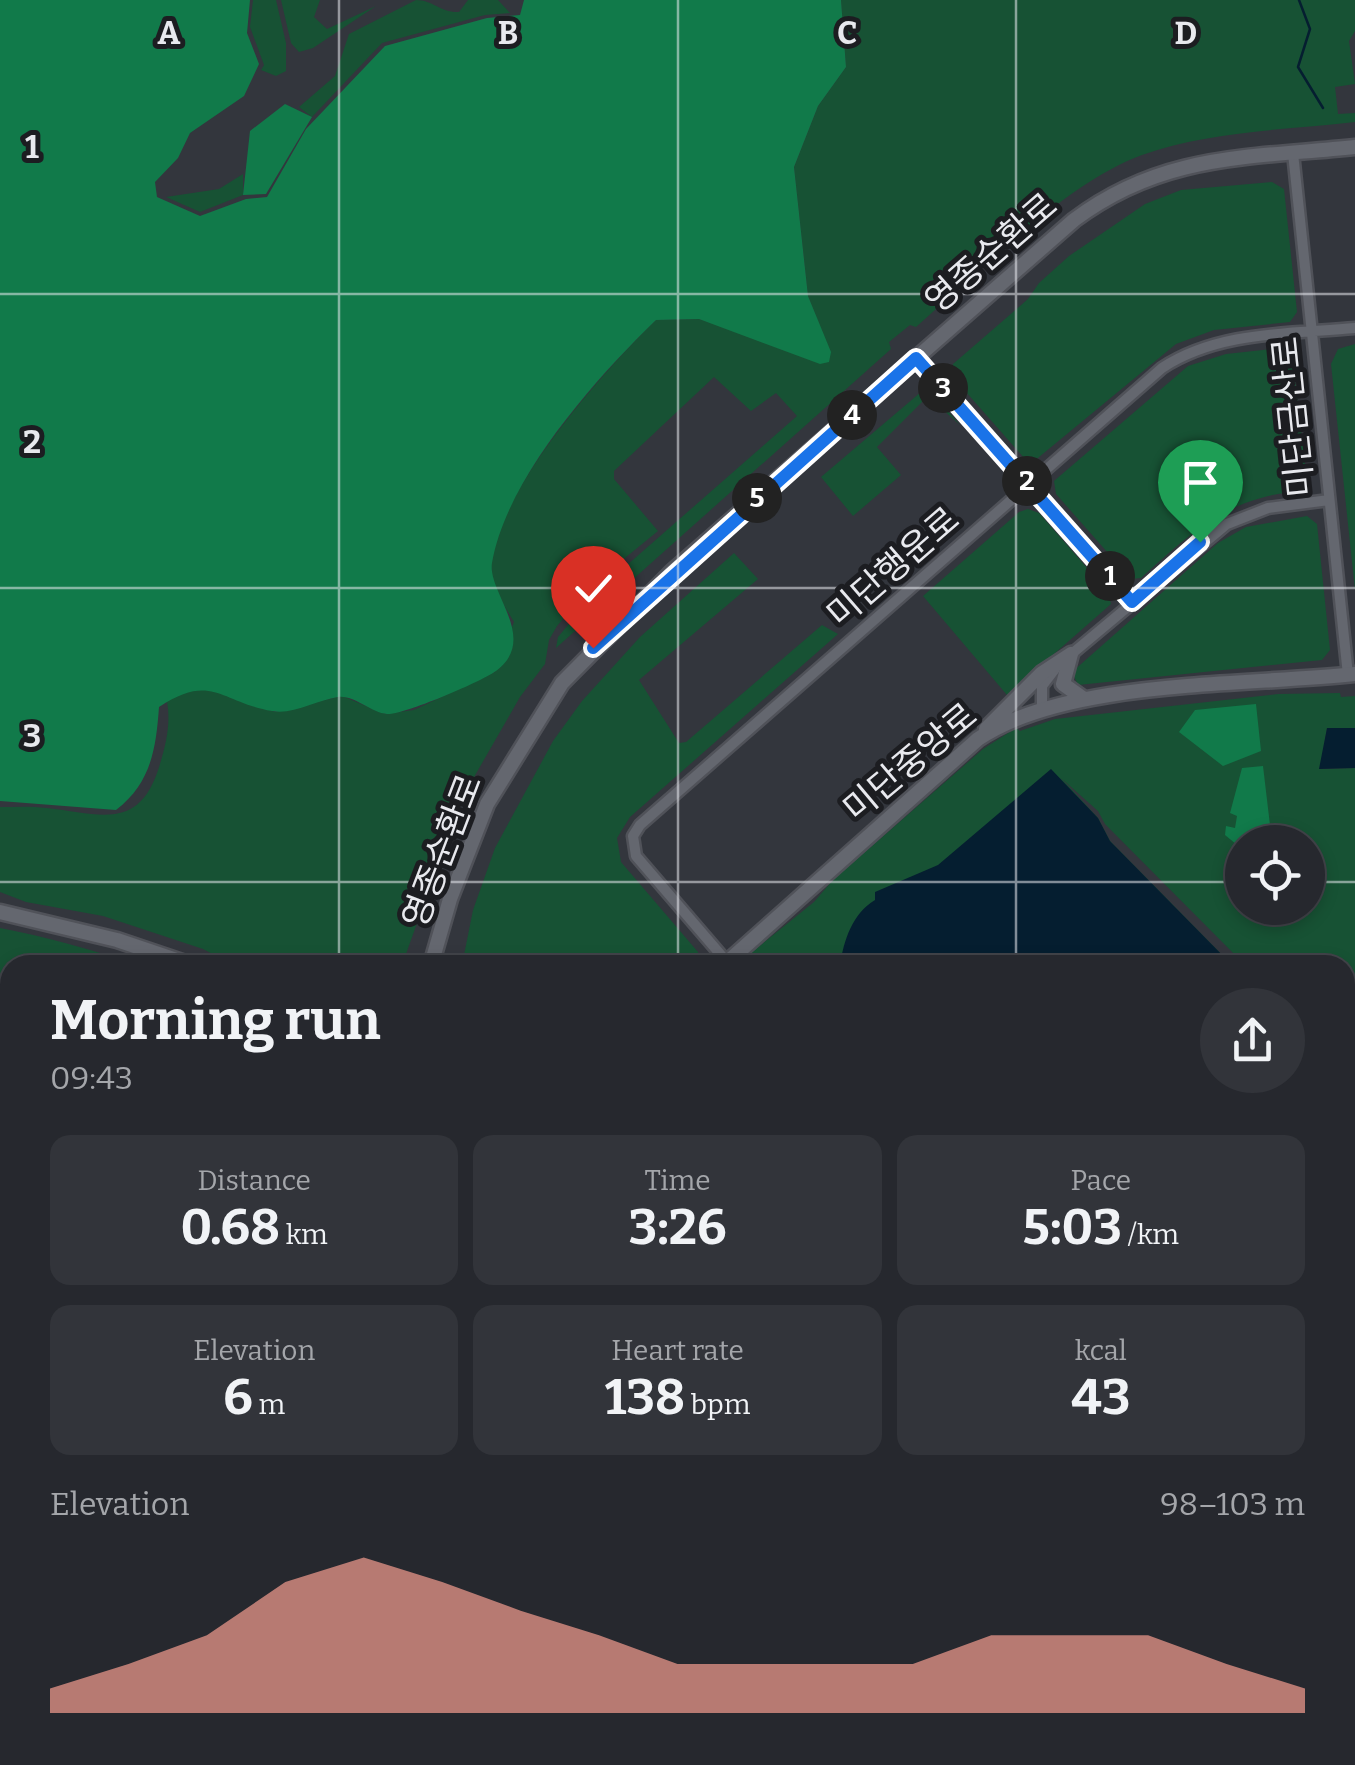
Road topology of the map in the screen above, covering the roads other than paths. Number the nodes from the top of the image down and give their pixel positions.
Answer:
1 (1355, 147) edge
2 (1293, 153) junction
3 (1355, 328) edge
4 (1312, 332) junction
5 (916, 358) junction
6 (1030, 484) junction
7 (1330, 500) junction
8 (1132, 602) junction
9 (1071, 654) junction
10 (1351, 675) edge
11 (1085, 700) junction
12 (1042, 706) junction
13 (978, 739) junction
14 (0, 912) edge
15 (161, 955) edge
16 (434, 955) edge
17 (718, 955) edge
18 (735, 955) edge

1 - 2 main road, 영종순환로
2 - 4 street, 미단금산로
2 - 5 main road, 영종순환로
3 - 4 street, 미단행운로
4 - 6 street, 미단행운로
4 - 7 street, 미단금산로
5 - 6 street
5 - 16 main road, 영종순환로
6 - 8 street
6 - 17 street, 미단행운로
7 - 8 street
7 - 10 street, 미단금산로
8 - 9 street
9 - 11 main road
9 - 12 street
9 - 13 main road
10 - 11 main road, 미단중앙로
11 - 12 main road, 미단중앙로
12 - 13 main road, 미단중앙로
13 - 18 main road, 미단중앙로
14 - 15 main road

